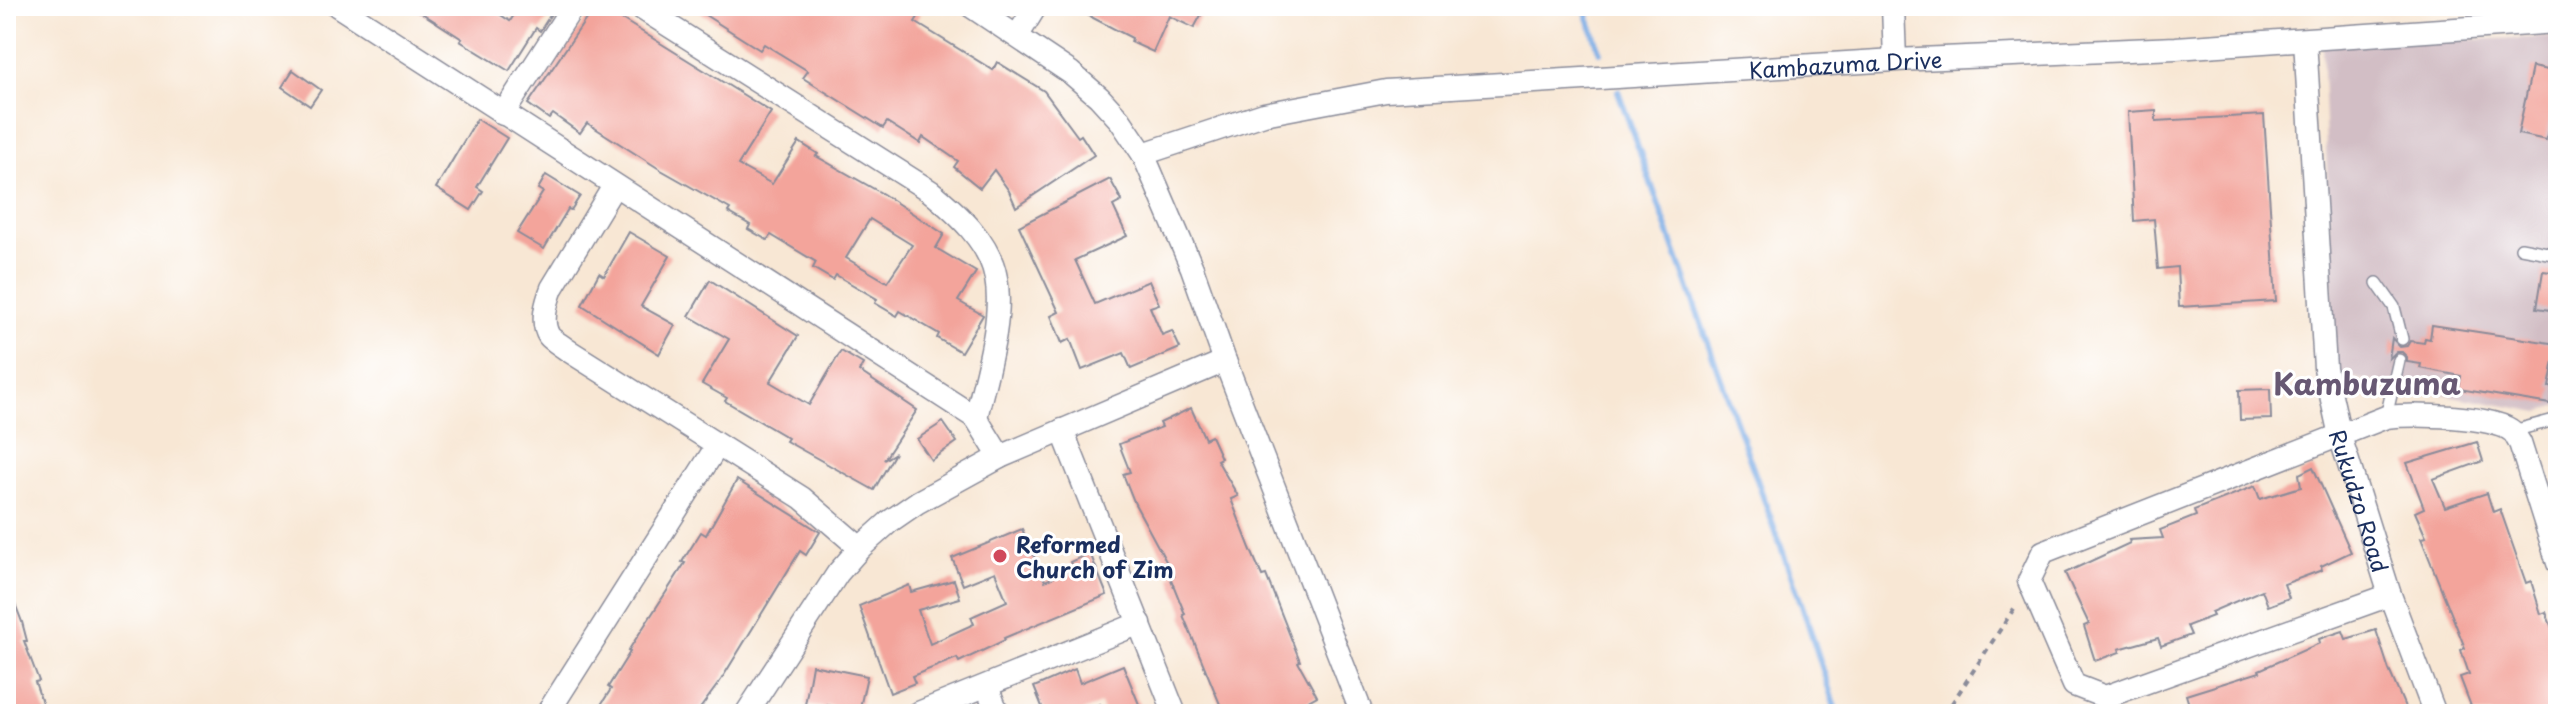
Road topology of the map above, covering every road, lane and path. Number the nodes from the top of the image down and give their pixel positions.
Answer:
1 (338, 6) edge
2 (573, 6) edge
3 (638, 6) edge
4 (971, 6) edge
5 (1036, 6) edge
6 (1893, 6) edge
7 (2449, 17) edge
8 (2558, 22) edge
9 (1018, 35) junction
10 (2305, 40) junction
11 (1895, 60) junction
12 (503, 114) junction
13 (1143, 154) junction
14 (614, 186) junction
15 (2521, 248) dead end
16 (2558, 255) edge
17 (2377, 283) dead end
18 (2402, 339) dead end
19 (2399, 360) dead end
20 (1225, 361) junction
21 (2386, 417) junction
22 (976, 418) junction
23 (2558, 419) edge
24 (1062, 430) junction
25 (2512, 431) junction
26 (2340, 436) junction
27 (717, 446) junction
28 (1000, 457) junction
29 (2554, 539) edge
30 (860, 548) junction
31 (2558, 563) edge
32 (2029, 581) junction
33 (2390, 595) junction
34 (1140, 623) junction
35 (987, 687) junction
36 (547, 714) edge
37 (746, 714) edge
38 (916, 714) edge
39 (998, 714) edge
40 (1175, 714) edge
41 (1362, 714) edge
42 (1945, 714) edge
43 (2435, 714) edge

1 - 12 street
2 - 12 street
3 - 22 street
4 - 9 street
5 - 9 street
6 - 11 street
7 - 8 street, Kambazuma Drive
7 - 10 street, Kambazuma Drive
9 - 13 street
10 - 11 street, Kambazuma Drive
10 - 26 street, Rukudzo Road
11 - 13 street, Kambazuma Drive
12 - 14 street
13 - 20 street
14 - 22 street
14 - 27 street
15 - 16 lane
17 - 18 lane
19 - 21 lane
20 - 24 street
20 - 41 street
21 - 25 street
21 - 26 street
22 - 28 street
23 - 25 lane
24 - 28 street
24 - 34 street
25 - 29 street
26 - 32 street
26 - 33 street, Rukudzo Road
27 - 30 street
27 - 36 street
28 - 30 street
29 - 31 street
30 - 37 street
32 - 33 street
32 - 42 path
33 - 43 street, Rukudzo Road
34 - 35 street
34 - 40 street
35 - 38 street
35 - 39 street

